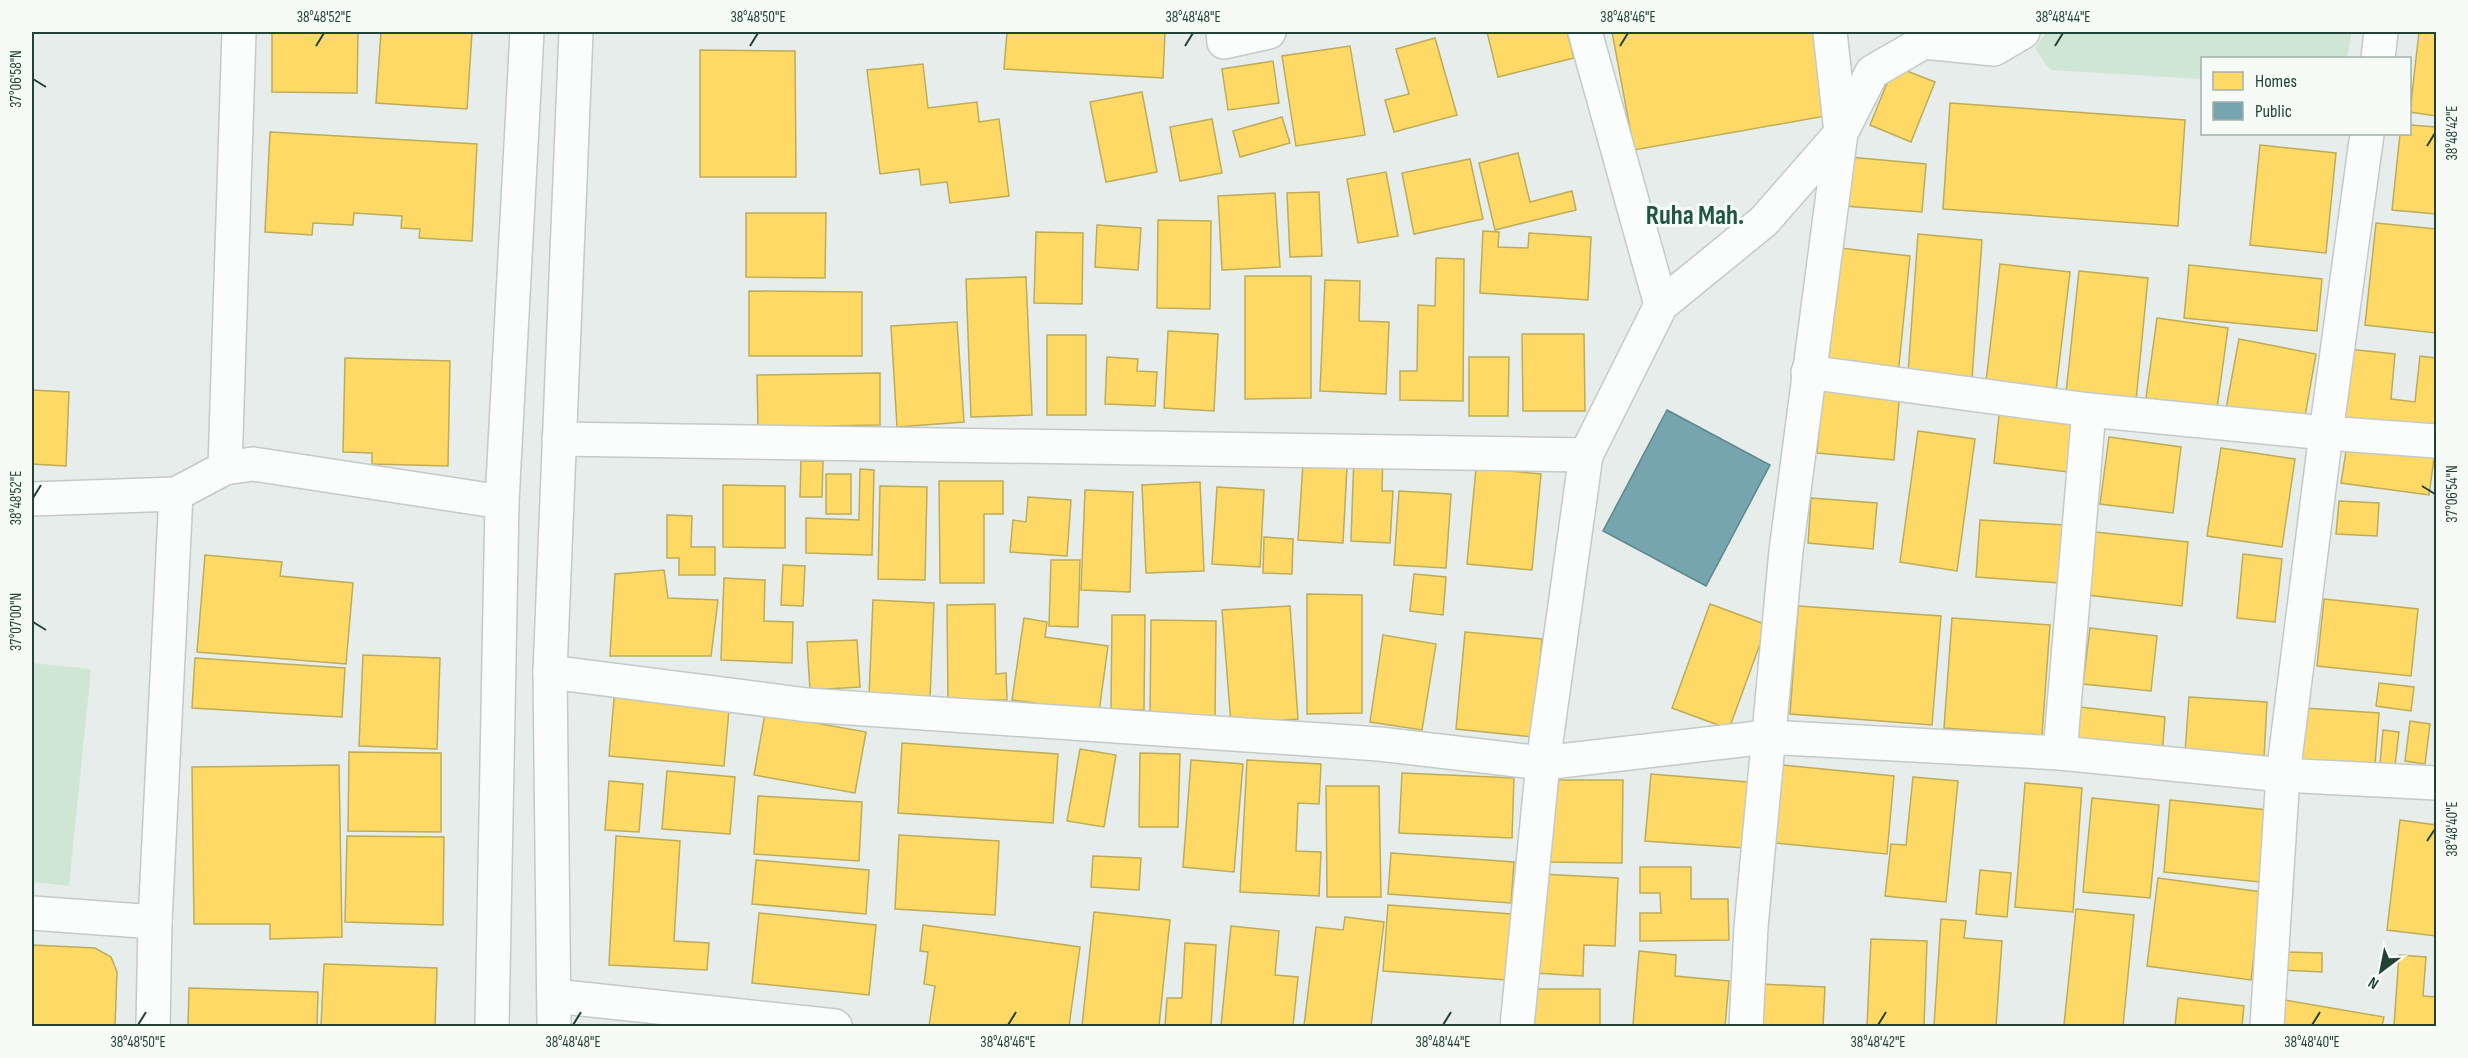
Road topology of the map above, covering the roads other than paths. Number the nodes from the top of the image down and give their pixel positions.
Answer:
1 (239, 32) edge
2 (527, 32) edge
3 (576, 32) edge
4 (1223, 32) edge
5 (1269, 32) edge
6 (1586, 32) edge
7 (1830, 32) edge
8 (2023, 32) edge
9 (2381, 32) edge
10 (1994, 40) edge
11 (2378, 57) edge
12 (1841, 133) junction
13 (2367, 135) edge
14 (1661, 305) junction
15 (1808, 372) junction
16 (2089, 410) junction
17 (2326, 433) junction
18 (559, 439) junction
19 (2436, 441) edge
20 (1586, 455) junction
21 (225, 468) junction
22 (176, 494) junction
23 (32, 499) edge
24 (502, 502) junction
25 (550, 672) junction
26 (1767, 737) junction
27 (2060, 753) junction
28 (1543, 763) junction
29 (2283, 775) junction
30 (2436, 783) edge
31 (32, 913) edge
32 (155, 922) junction
33 (554, 1011) edge
34 (153, 1026) edge
35 (492, 1026) edge
36 (835, 1026) edge
37 (1517, 1026) edge
38 (1746, 1026) edge
39 (2267, 1026) edge

1 - 21 street
2 - 24 street
3 - 18 street
4 - 5 street
6 - 14 street
7 - 12 street
8 - 10 street
9 - 11 street
10 - 12 street
12 - 14 street
12 - 15 street
13 - 17 street
14 - 20 street
15 - 16 street
15 - 26 street
16 - 17 street
16 - 27 street
17 - 19 street
17 - 29 street
18 - 20 street
18 - 25 street
20 - 28 street
21 - 22 street
21 - 24 street
22 - 23 street
22 - 32 street
24 - 35 street
25 - 28 street
25 - 33 street
26 - 27 street
26 - 28 street
26 - 38 street
27 - 29 street
28 - 37 street
29 - 30 street
29 - 39 street
31 - 32 street
32 - 34 street
33 - 36 street

